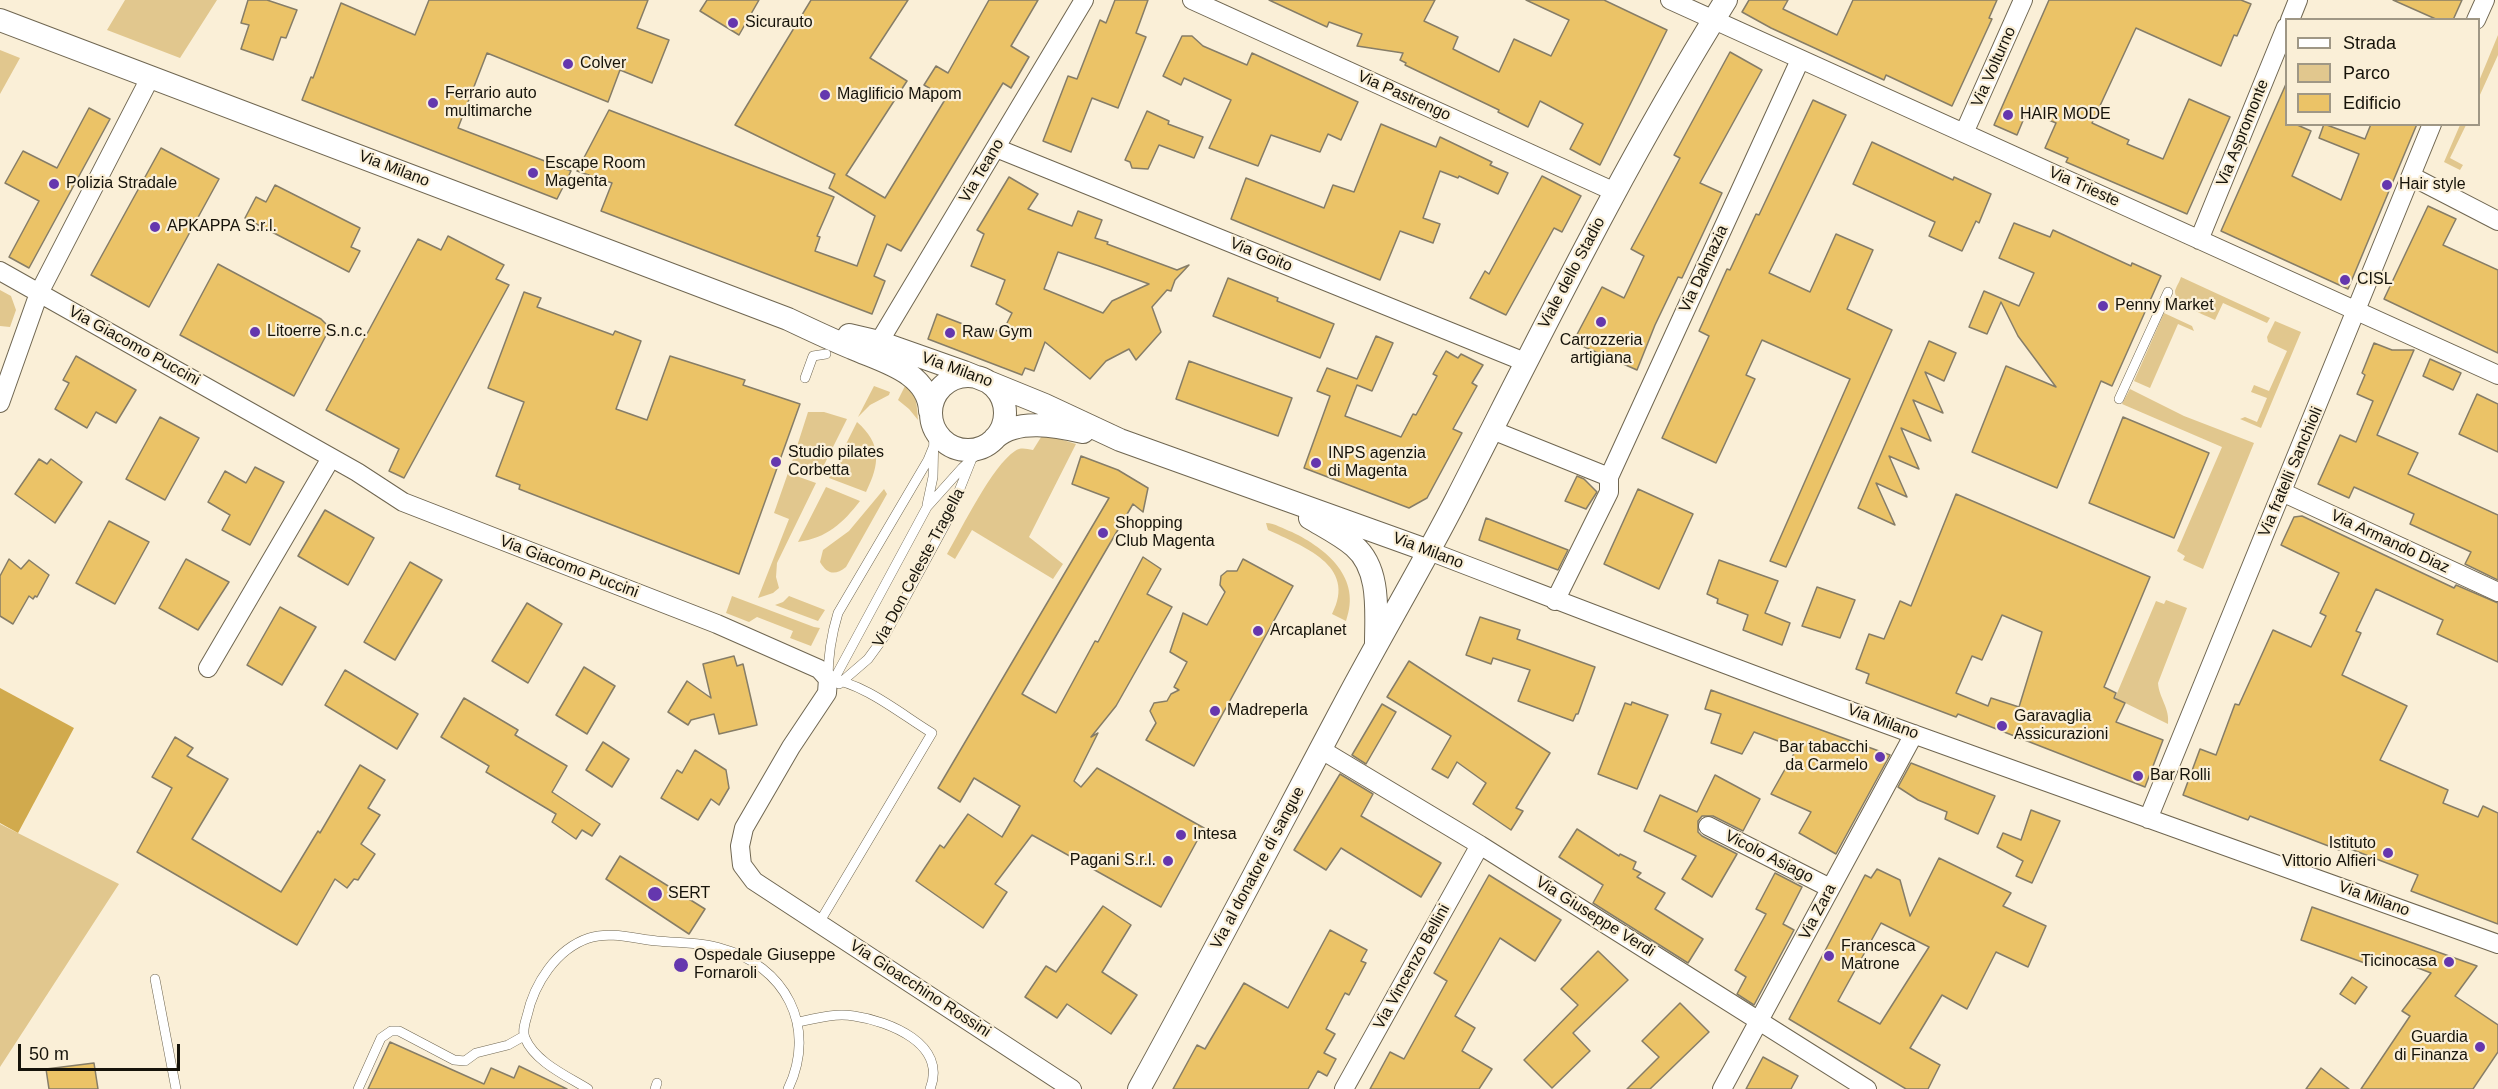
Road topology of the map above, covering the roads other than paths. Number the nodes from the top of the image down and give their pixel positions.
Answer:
1 (1084, 0) edge
2 (1192, 0) edge
3 (1670, 0) edge
4 (1726, 0) edge
5 (2024, 0) edge
6 (2298, 0) edge
7 (2485, 0) edge
8 (2291, 18) edge
9 (2477, 18) edge
10 (0, 20) edge
11 (1713, 20) junction
12 (2285, 29) edge
13 (1800, 60) junction
14 (151, 76) junction
15 (2431, 126) edge
16 (1965, 133) junction
17 (996, 148) junction
18 (2411, 176) junction
19 (1615, 192) junction
20 (2498, 221) edge
21 (2199, 240) junction
22 (0, 271) edge
23 (2168, 292) dead end
24 (39, 293) junction
25 (2357, 312) junction
26 (788, 319) junction
27 (879, 342) junction
28 (826, 354) dead end
29 (1525, 362) junction
30 (2498, 375) edge
31 (805, 378) dead end
32 (980, 379) junction
33 (2119, 399) dead end
34 (0, 403) edge
35 (933, 428) junction
36 (1492, 430) junction
37 (1120, 440) junction
38 (984, 447) junction
39 (331, 458) junction
40 (1609, 477) junction
41 (2282, 492) junction
42 (1270, 494) junction
43 (927, 507) junction
44 (1429, 551) junction
45 (1372, 573) joint
46 (2498, 592) edge
47 (1555, 601) junction
48 (1376, 645) junction
49 (208, 668) dead end
50 (833, 683) junction
51 (1914, 734) junction
52 (1320, 749) junction
53 (2148, 819) junction
54 (1708, 826) dead end
55 (1480, 845) junction
56 (742, 866) joint
57 (1830, 888) junction
58 (819, 923) junction
59 (2498, 944) edge
60 (155, 979) dead end
61 (1760, 1020) junction
62 (799, 1022) junction
63 (524, 1036) junction
64 (176, 1089) edge
65 (358, 1089) edge
66 (588, 1089) edge
67 (788, 1089) edge
68 (930, 1089) edge
69 (1072, 1089) edge
70 (1139, 1089) edge
71 (1344, 1089) edge
72 (1722, 1089) edge
73 (1867, 1089) edge

1 - 17 street, Via Teano
2 - 19 street, Via Pastrengo
3 - 11 street, Via Trieste
4 - 11 street, Viale dello Stadio
5 - 16 street, Via Volturno
6 - 8 street
7 - 9 street
10 - 14 street, Via Milano
11 - 13 street, Via Trieste
11 - 19 street, Viale dello Stadio
12 - 21 street, Via Aspromonte
13 - 16 street, Via Trieste
13 - 40 street, Via Dalmazia
14 - 24 street
14 - 26 street, Via Milano
15 - 18 street, Via fratelli Sanchioli
16 - 21 street, Via Trieste
17 - 27 street, Via Teano
17 - 29 street, Via Goito
18 - 20 street
18 - 25 street, Via fratelli Sanchioli
19 - 29 street, Viale dello Stadio
21 - 25 street, Via Trieste
22 - 24 street, Via Giacomo Puccini
23 - 33 lane
24 - 34 street
24 - 39 street, Via Giacomo Puccini
25 - 30 street, Via Trieste
25 - 41 street, Via fratelli Sanchioli
26 - 27 street, Via Milano
26 - 35 street, Via Milano
27 - 32 street, Via Milano
28 - 31 lane
29 - 36 street, Viale dello Stadio
32 - 35 street
32 - 37 street, Via Milano
32 - 38 street
35 - 38 street
35 - 43 lane
35 - 50 lane, Via Don Celeste Tragella
36 - 40 street
36 - 44 street, Viale dello Stadio
37 - 38 street, Via Milano
37 - 42 street, Via Milano
38 - 43 lane
38 - 50 lane, Via Don Celeste Tragella
39 - 49 street
39 - 50 street, Via Giacomo Puccini
40 - 47 street, Via Dalmazia
41 - 46 street, Via Armando Diaz
41 - 53 street, Via fratelli Sanchioli
42 - 44 street, Via Milano
42 - 45 street, Via Milano
43 - 50 lane, Via Don Celeste Tragella
44 - 47 street, Via Milano
44 - 48 street, Via al donatore di sangue
45 - 48 street, Via al donatore di sangue
47 - 51 street, Via Milano
48 - 52 street, Via al donatore di sangue
50 - 56 street, Via Don Celeste Tragella
50 - 58 lane
51 - 53 street, Via Milano
51 - 57 street, Via Zara
52 - 55 street, Via Giuseppe Verdi
52 - 70 street, Via al donatore di sangue
53 - 59 street, Via Milano
54 - 57 street, Vicolo Asiago
55 - 61 street, Via Giuseppe Verdi
55 - 71 street, Via Vincenzo Bellini
56 - 58 street, Via Gioacchino Rossini
57 - 61 street, Via Zara
58 - 69 street, Via Gioacchino Rossini
60 - 64 lane
61 - 72 street, Via Zara
61 - 73 street, Via Giuseppe Verdi
62 - 63 lane
62 - 67 lane
62 - 68 lane
63 - 65 lane
63 - 66 lane

